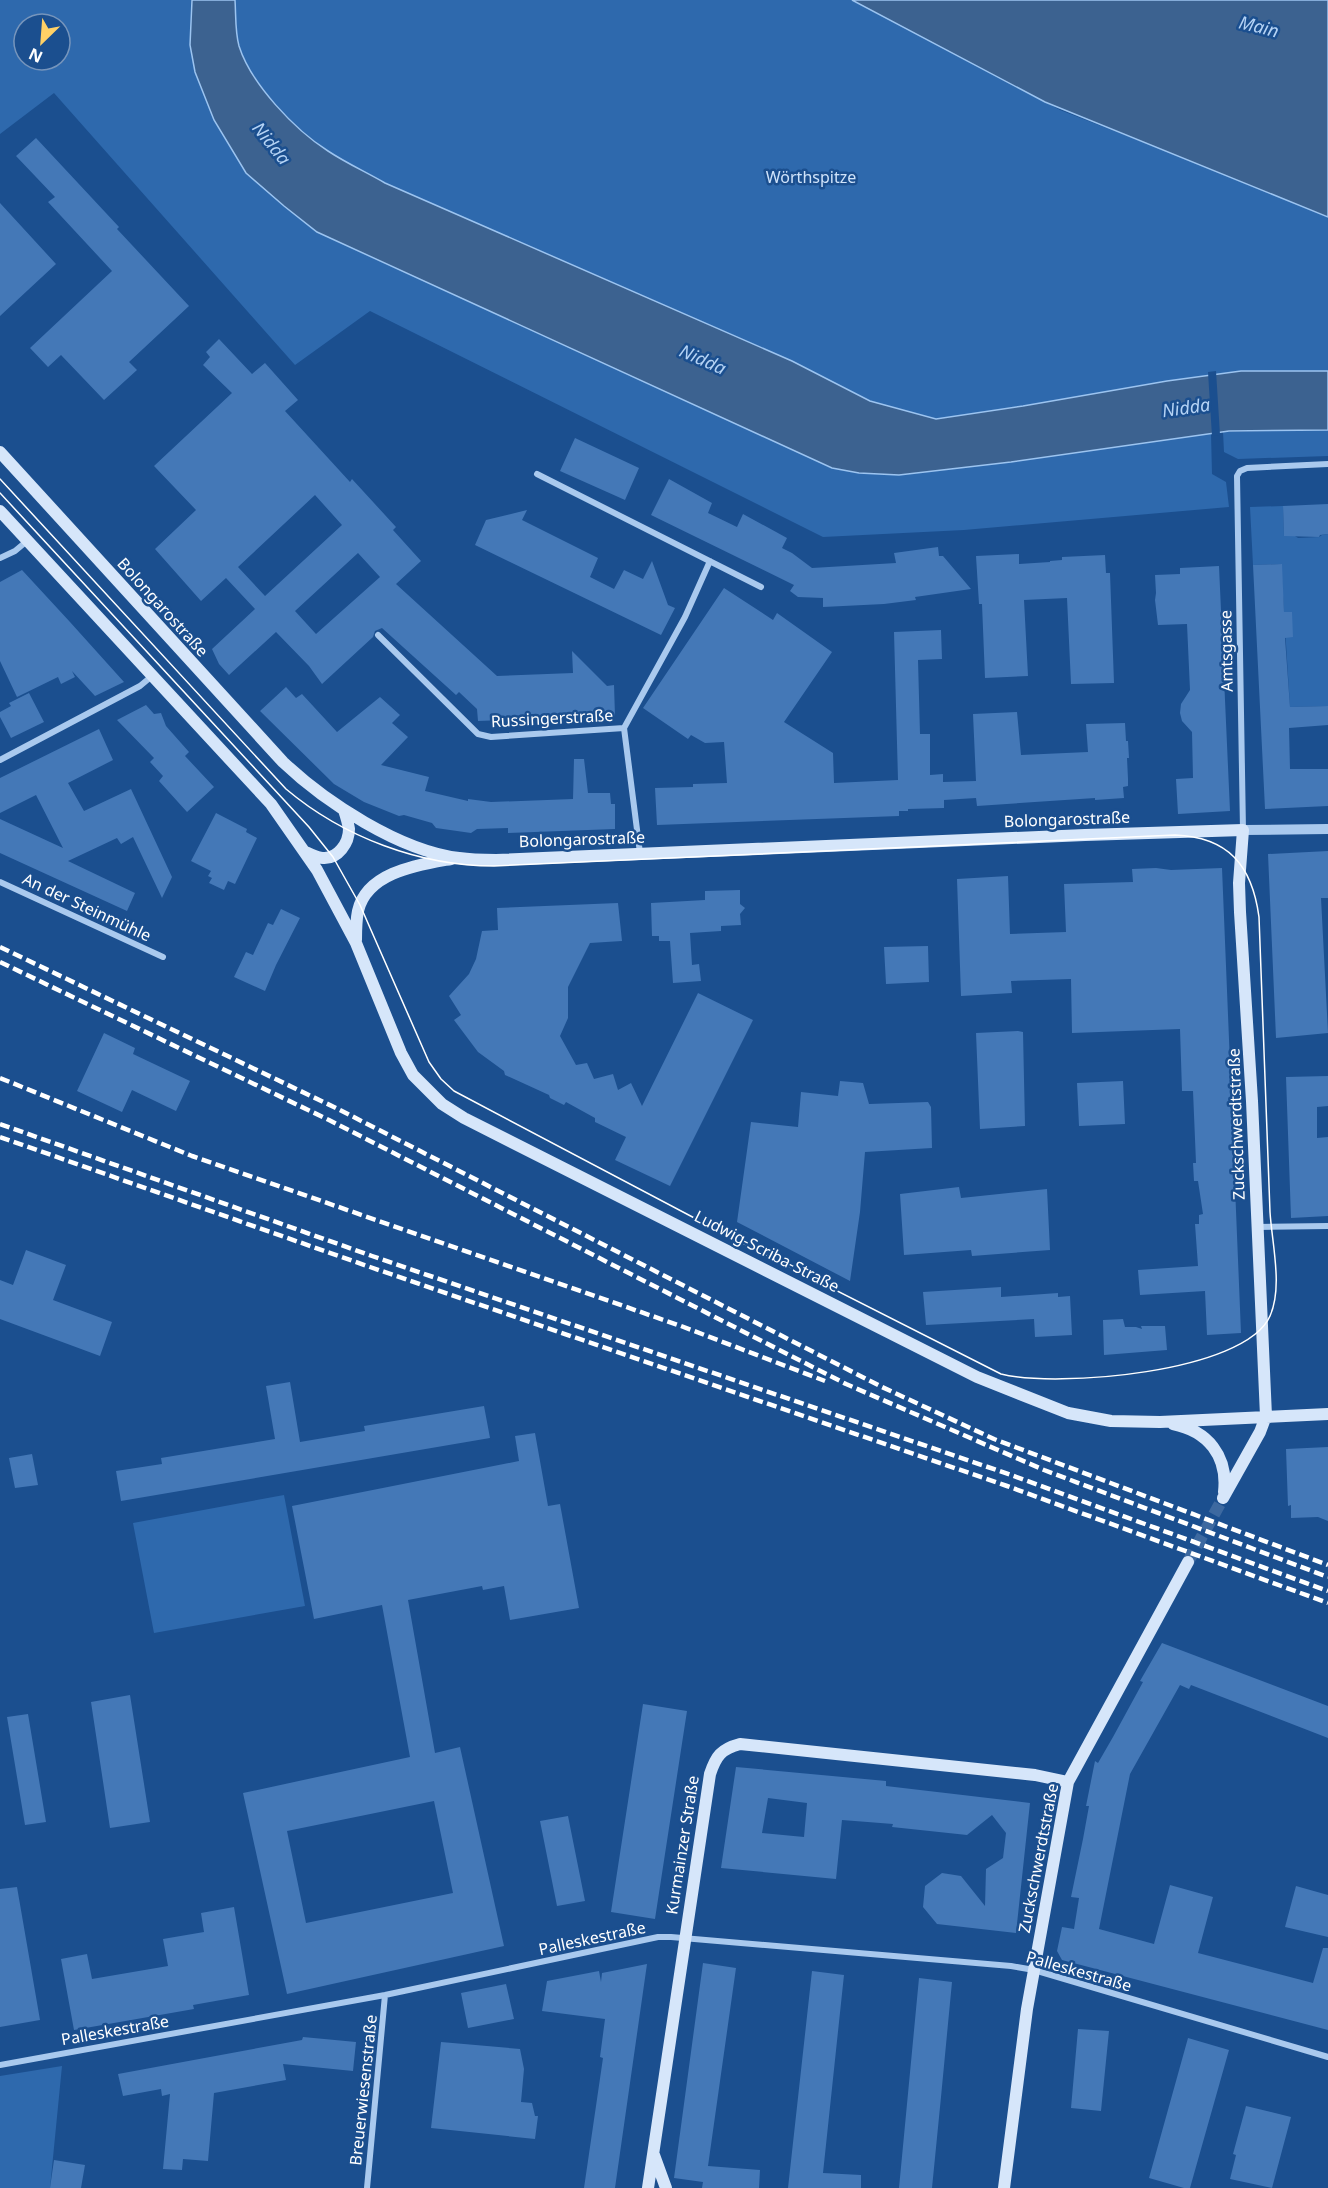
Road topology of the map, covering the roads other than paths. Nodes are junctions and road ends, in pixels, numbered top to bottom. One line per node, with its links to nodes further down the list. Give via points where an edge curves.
1 (0, 453): 13 (main road, Bolongarostraße, via 283,762)
2 (1328, 464): 15 (street, Amtsgasse, via 1247,468 1240,471 1236,482)
3 (537, 474): 7 (street)
4 (0, 511): 5 (main road)
5 (27, 541): 6 (street); 10 (main road)
6 (0, 558)
7 (710, 561): 8 (street); 11 (street, Russingerstraße, via 685,617)
8 (761, 587)
9 (378, 635): 11 (street, Russingerstraße, via 478,734 491,737)
10 (153, 676): 12 (street); 16 (main road, via 271,804)
11 (624, 728): 17 (street, Russingerstraße)
12 (0, 760)
13 (344, 810): 16 (main road, via 349,830 339,853 322,859); 18 (main road, Bolongarostraße, via 405,842)
14 (1328, 829): 15 (street, Bolongarostraße)
15 (1243, 830): 17 (main road, Bolongarostraße); 23 (main road, Zuckschwerdtstraße, via 1239,884)
16 (305, 852): 20 (main road)
17 (640, 854): 18 (main road, Bolongarostraße)
18 (458, 858): 20 (main road, via 404,870 376,883 360,905)
19 (0, 882): 21 (street, An der Steinmühle)
20 (356, 943): 26 (main road, Ludwig-Scriba-Straße, via 413,1075 442,1104 465,1118 997,1387 1088,1418)
21 (163, 957)
22 (1328, 1226): 23 (street)
23 (1257, 1227): 25 (main road, Zuckschwerdtstraße)
24 (1328, 1413): 25 (main road, Ludwig-Scriba-Straße)
25 (1266, 1416): 26 (main road, Ludwig-Scriba-Straße); 26 (main road, via 1223,1498 1226,1480 1216,1449 1188,1428)
26 (1160, 1422)
27 (1188, 1562): 28 (main road, Zuckschwerdtstraße)
28 (1068, 1782): 29 (main road, Kurmainzer Straße, via 1035,1775 764,1746 727,1747 719,1752 710,1774); 30 (main road, Zuckschwerdtstraße)
29 (684, 1939): 30 (street, Palleskestraße); 31 (street, Palleskestraße, via 658,1937); 34 (main road, Kurmainzer Straße)
30 (1034, 1970): 32 (street, Palleskestraße); 38 (main road, Zuckschwerdtstraße)
31 (385, 1995): 33 (street, Palleskestraße); 35 (street, Breuerwiesenstraße)
32 (1328, 2057)
33 (0, 2065)
34 (654, 2154): 36 (main road, Kurmainzer Straße); 37 (main road)
35 (367, 2188)
36 (648, 2188)
37 (666, 2188)
38 (1004, 2188)

